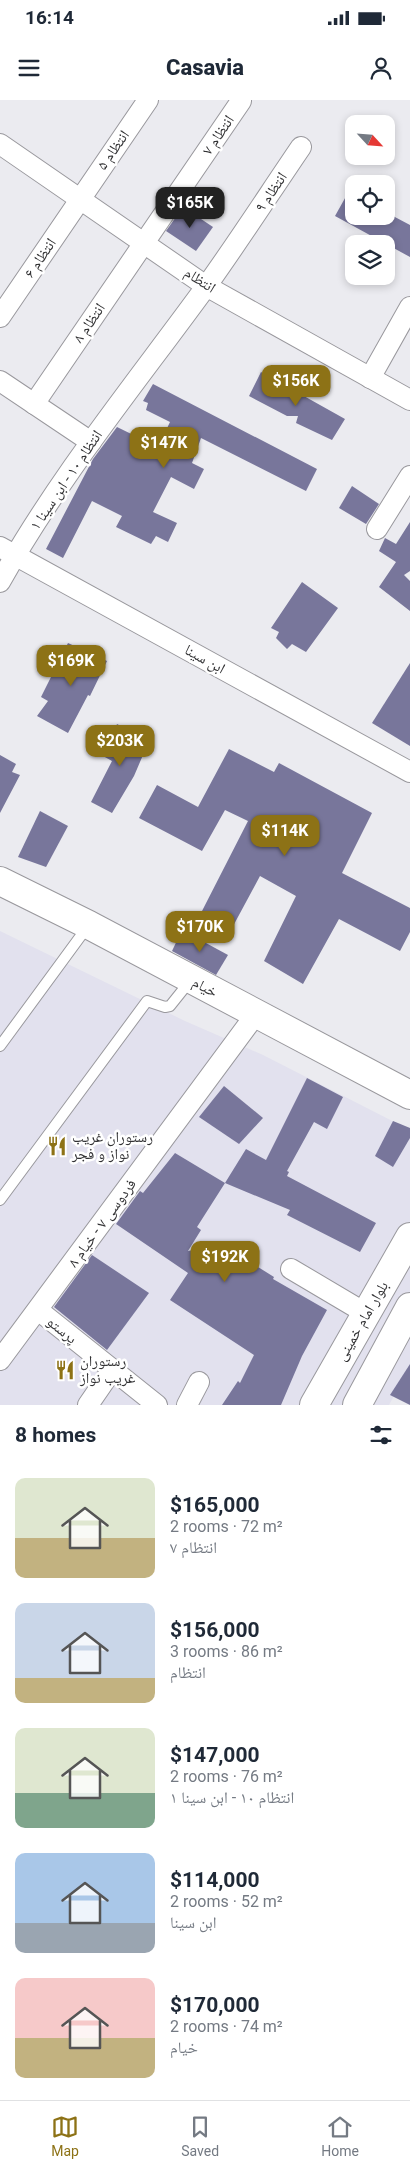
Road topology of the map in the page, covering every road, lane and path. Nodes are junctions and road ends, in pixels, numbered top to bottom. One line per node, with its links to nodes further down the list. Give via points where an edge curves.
1 (148, 100): 5 (street, انتظام ۵)
2 (241, 101): 6 (street, انتظام ۷)
3 (0, 144): 5 (street, انتظام)
4 (301, 147): 7 (street, انتظام ۹)
5 (79, 199): 6 (street, انتظام); 9 (street, انتظام ۶)
6 (144, 243): 7 (street, انتظام); 13 (street, انتظام ۸)
7 (206, 286): 10 (street, انتظام); 14 (street, انتظام ۱۰ - ابن سینا ۱)
8 (410, 307): 10 (street)
9 (0, 317)
10 (370, 378): 12 (street, انتظام)
11 (0, 380): 13 (street)
12 (410, 400)
13 (34, 404): 14 (street)
14 (91, 442): 17 (street, انتظام ۱۰ - ابن سینا ۱)
15 (410, 476): 16 (street)
16 (377, 530)
17 (8, 551): 18 (street, انتظام ۱۰ - ابن سینا ۱); 19 (street, ابن سینا)
18 (0, 582)
19 (410, 772)
20 (0, 881): 21 (street, خیام)
21 (89, 925): 22 (street, خیام); 24 (lane)
22 (192, 979): 23 (street, خیام); 26 (lane, via 170,1006 147,1001)
23 (256, 1014): 25 (street, خیام); 30 (street, فردوسی ۷ - خیام ۸)
24 (0, 1046)
25 (410, 1095)
26 (0, 1200)
27 (410, 1238): 31 (street, بلوار امام خمینی)
28 (291, 1269): 31 (street)
29 (410, 1307): 39 (street)
30 (38, 1310): 32 (street, فردوسی ۷ - خیام ۸); 33 (street, پرستو)
31 (366, 1314): 38 (street, بلوار امام خمینی)
32 (0, 1360)
33 (112, 1370): 35 (street); 36 (street, پرستو)
34 (199, 1382): 37 (street)
35 (88, 1405)
36 (157, 1405)
37 (187, 1405)
38 (314, 1405)
39 (358, 1405)

